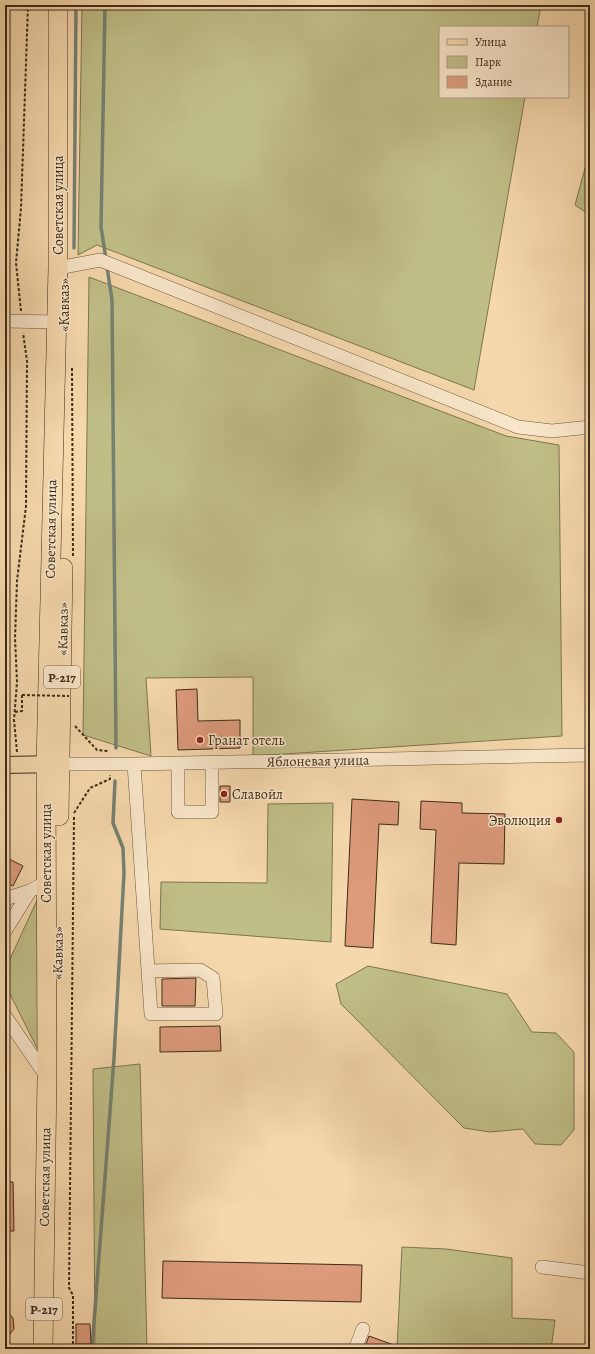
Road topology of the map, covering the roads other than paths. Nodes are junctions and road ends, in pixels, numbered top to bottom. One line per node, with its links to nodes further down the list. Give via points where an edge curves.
1 (58, 5): 3 (highway, Советская улица / Р-217)
2 (63, 5): 3 (highway, «Кавказ» / Р-217)
3 (61, 267): 5 (highway, Советская улица / Р-217); 6 (street, via 100,260 518,427 552,431); 10 (highway, «Кавказ» / Р-217, via 63,606)
4 (5, 320): 5 (street)
5 (56, 322): 10 (highway, Советская улица / Р-217)
6 (590, 427)
7 (590, 755): 9 (street, Яблоневая улица)
8 (178, 763): 9 (street, Яблоневая улица); 9 (street, via 178,812 212,812); 11 (street, Яблоневая улица)
9 (212, 763)
10 (53, 764): 11 (street, Яблоневая улица); 12 (main road); 13 (highway, Советская улица / Р-217); 25 (highway, «Кавказ» / Р-217)
11 (134, 764): 16 (street)
12 (12, 765)
13 (38, 887): 14 (street); 15 (street); 18 (highway, Советская улица / Р-217)
14 (5, 899)
15 (5, 931)
16 (148, 971): 16 (street, via 151,1014 216,1014 214,978 200,970)
17 (5, 1016): 18 (street)
18 (47, 1076): 21 (highway, Советская улица / Р-217)
19 (542, 1268): 20 (street)
20 (590, 1273)
21 (43, 1324): 23 (street, via 34,1338); 24 (highway, Р-217)
22 (363, 1329): 26 (street)
23 (34, 1349)
24 (43, 1349)
25 (55, 1349)
26 (355, 1349)

